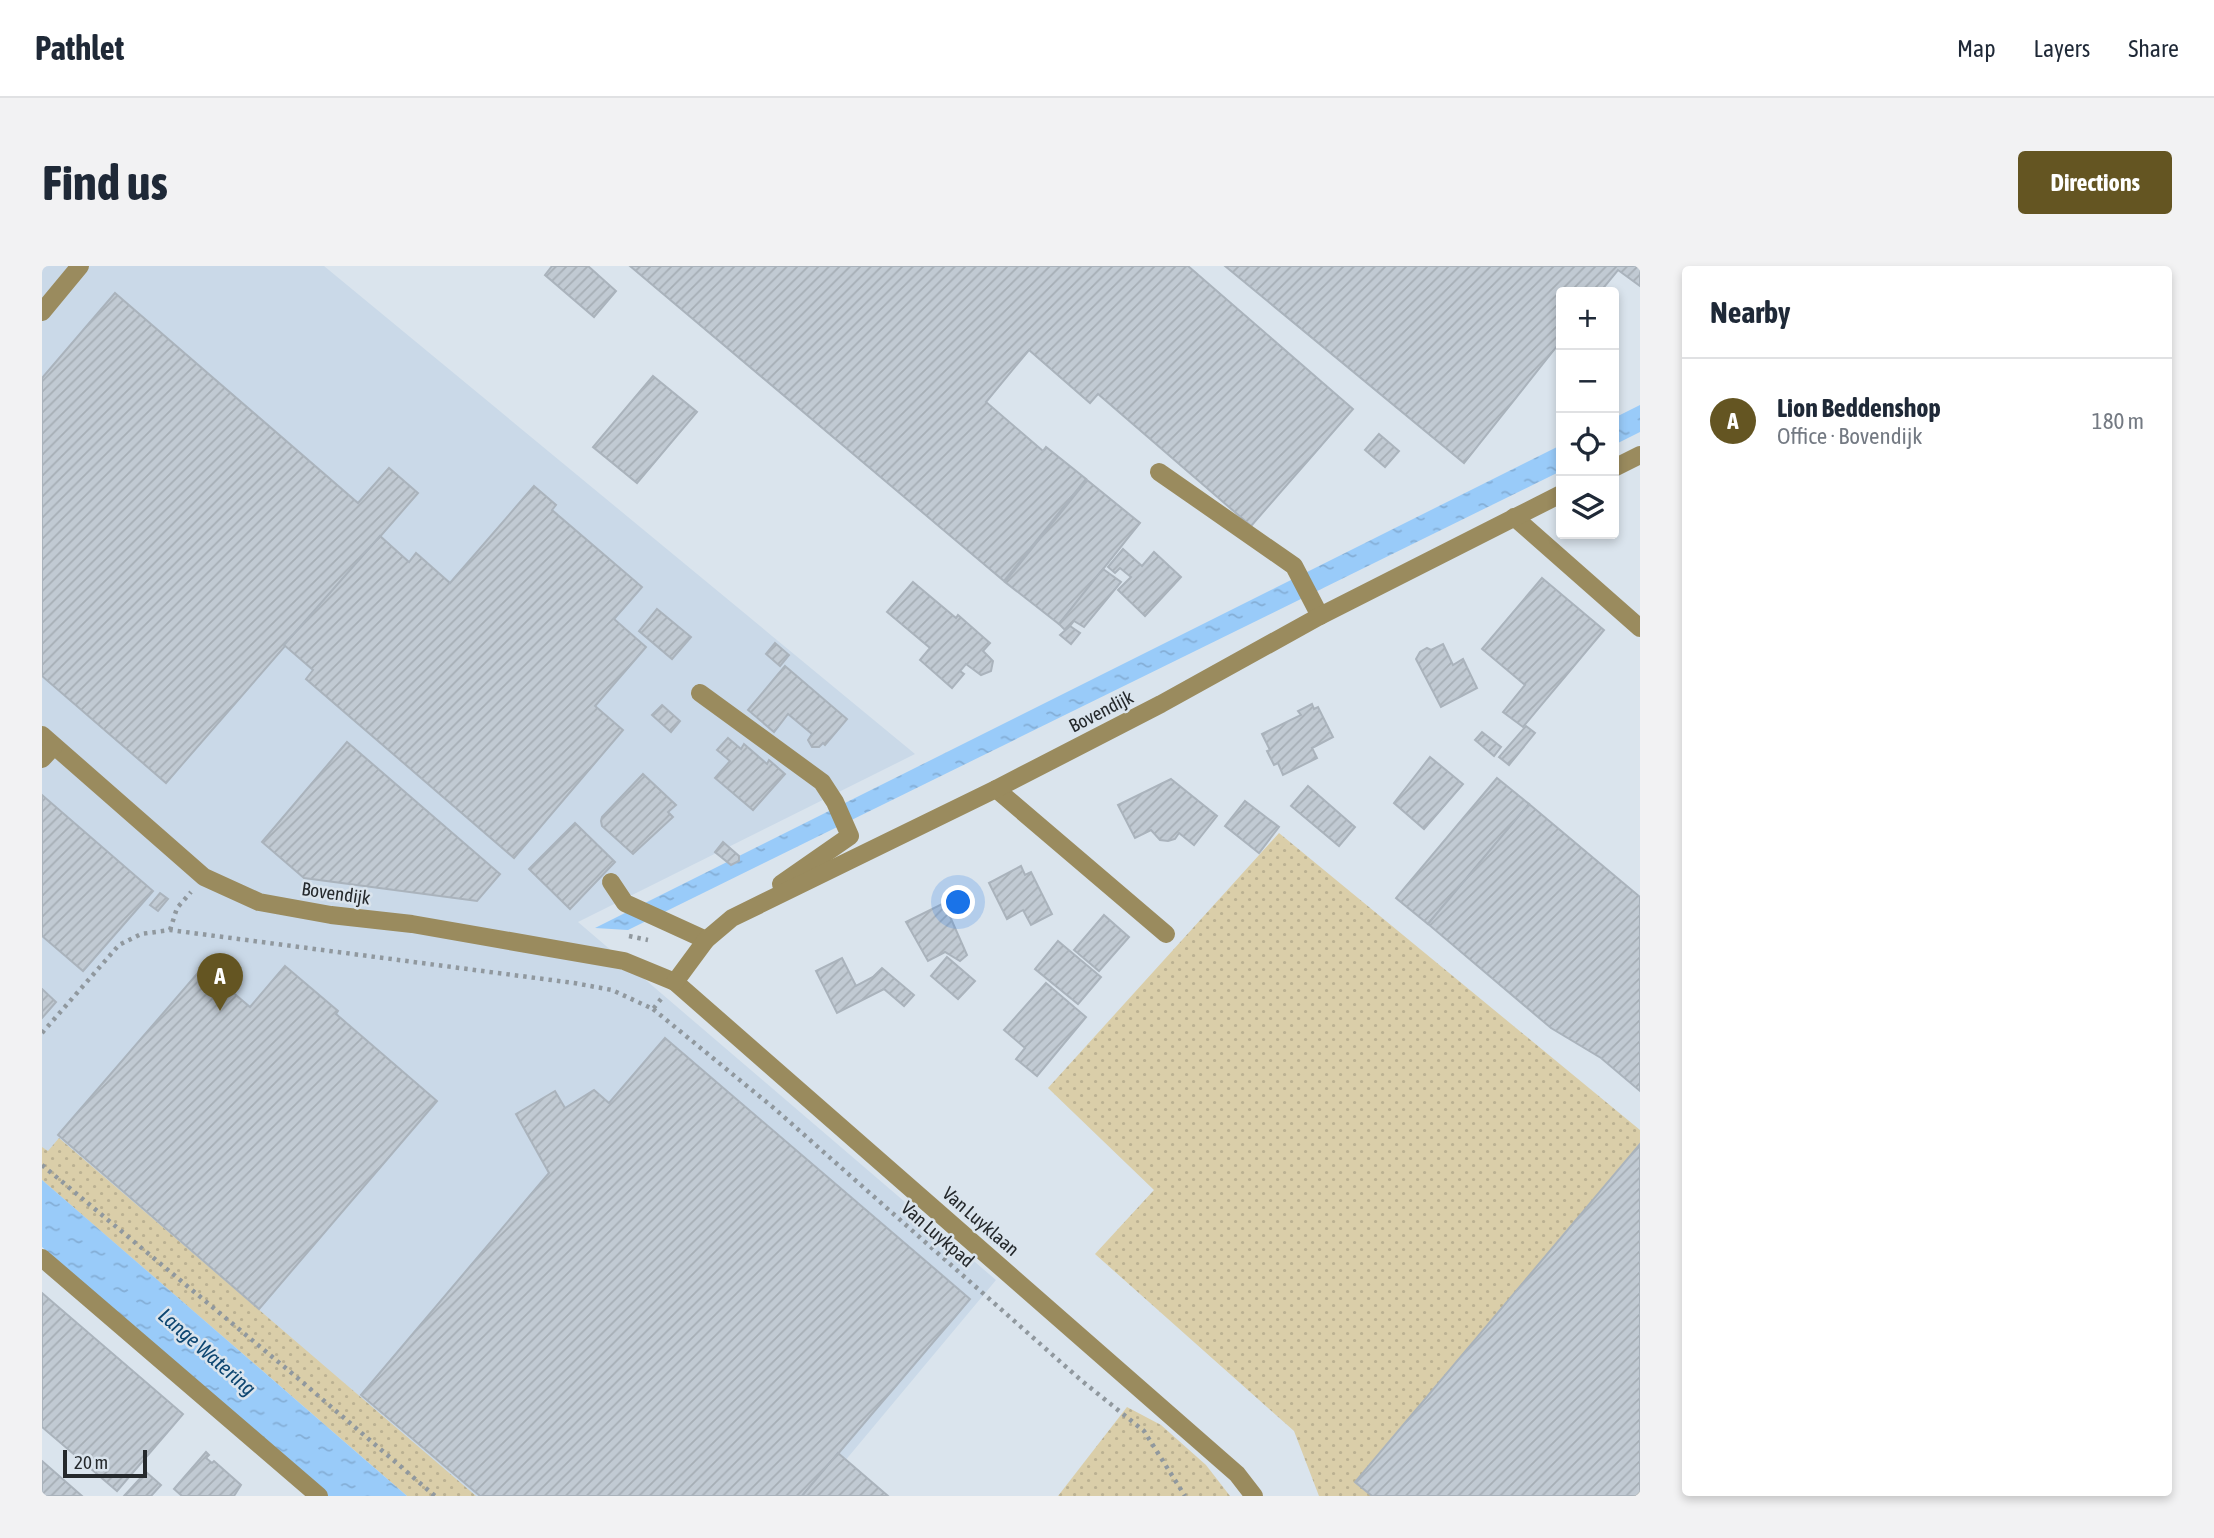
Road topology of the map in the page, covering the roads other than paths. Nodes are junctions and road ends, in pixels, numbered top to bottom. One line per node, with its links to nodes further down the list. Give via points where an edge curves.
1 (80, 266): 2 (street)
2 (42, 312)
3 (1640, 455): 4 (street)
4 (1619, 466)
5 (1159, 472): 8 (street, via 1294,566)
6 (1556, 496): 7 (street, Bovendijk)
7 (1514, 517): 8 (street, Bovendijk); 9 (street)
8 (1317, 610): 12 (street, Bovendijk, via 1172,697)
9 (1640, 628)
10 (701, 693): 14 (street, via 822,782 850,836)
11 (46, 747): 17 (street, Bovendijk, via 204,877 259,902 624,961)
12 (996, 789): 14 (street, Bovendijk); 15 (street)
13 (611, 882): 16 (street, via 625,903)
14 (732, 918): 16 (street, Bovendijk)
15 (1166, 934)
16 (706, 940): 17 (street, Bovendijk)
17 (675, 982): 20 (street, Van Luyklaan, via 1237,1474)
18 (42, 1258): 19 (street)
19 (319, 1496)
20 (1255, 1496)

